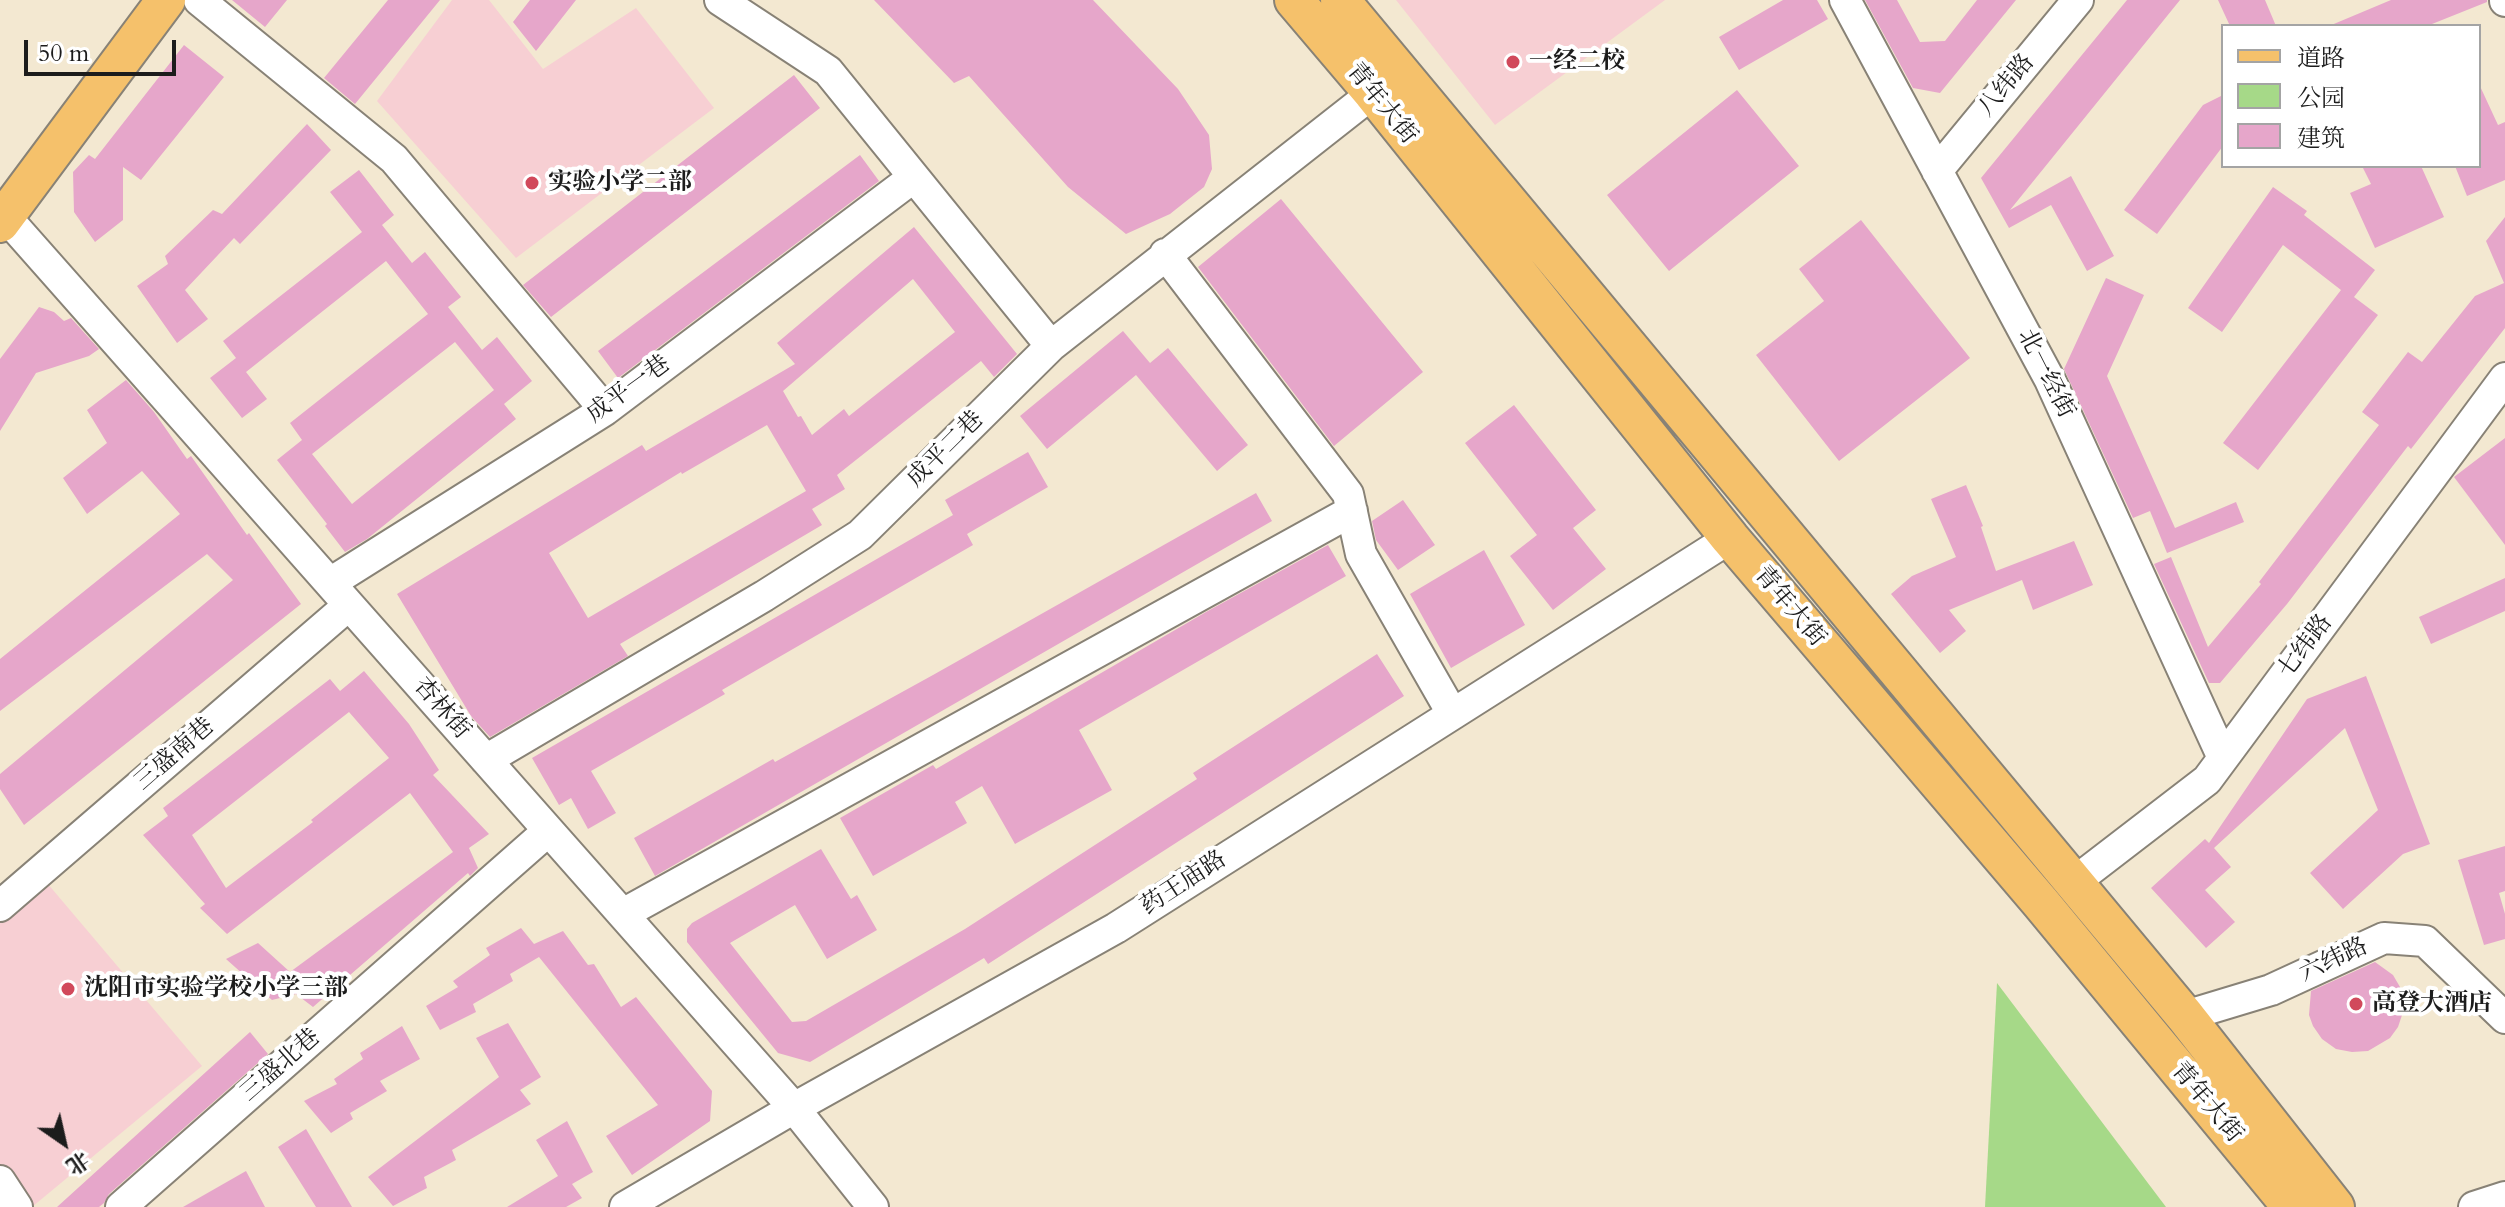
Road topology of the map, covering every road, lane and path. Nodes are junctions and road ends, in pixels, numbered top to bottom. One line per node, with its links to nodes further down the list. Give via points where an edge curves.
1 (166, 0): 9 (main road)
2 (199, 0): 17 (street, via 394,159)
3 (720, 0): 12 (street, via 828,71)
4 (1294, 0): 8 (main road, 青年大街)
5 (1340, 0): 25 (main road, 青年大街)
6 (1845, 0): 10 (street, 北一经街)
7 (2078, 0): 10 (street, 八纬路)
8 (1373, 93): 14 (street, 成平二巷); 19 (main road, 青年大街)
9 (64, 135): 11 (main road); 13 (main road)
10 (1937, 171): 22 (street, 北一经街, via 2050,380)
11 (0, 177)
12 (914, 177): 15 (street); 17 (street, 成平一巷)
13 (2, 219): 20 (street, 杏林街)
14 (1165, 254): 15 (street, 成平二巷); 18 (street, via 1348,494)
15 (1051, 346): 23 (street, 成平二巷, via 860,535)
16 (2505, 378): 22 (street, 七纬路)
17 (605, 410): 20 (street, 成平一巷)
18 (1352, 511): 21 (street, via 1361,554); 27 (street)
19 (1730, 538): 21 (street, 药王庙路); 37 (main road, 青年大街)
20 (340, 594): 23 (street, 杏林街); 26 (street, 三盛南巷)
21 (1452, 713): 30 (street, 药王庙路, via 1116,928)
22 (2223, 758): 25 (street, 七纬路, via 2207,780)
23 (486, 760): 24 (street, 杏林街)
24 (548, 831): 27 (street, 杏林街); 34 (street, 三盛北巷)
25 (2073, 883): 28 (main road, 青年大街)
26 (0, 906)
27 (623, 914): 30 (street, 杏林街)
28 (2185, 1016): 29 (street, 六纬路, via 2271,990 2384,938 2425,941); 38 (main road, 青年大街)
29 (2505, 1018)
30 (794, 1108): 35 (street, 药王庙路); 36 (street, 杏林街)
31 (0, 1181): 33 (street)
32 (2505, 1197): 39 (street)
33 (17, 1207)
34 (121, 1207)
35 (625, 1207)
36 (873, 1207)
37 (2292, 1207)
38 (2335, 1207)
39 (2474, 1207)

